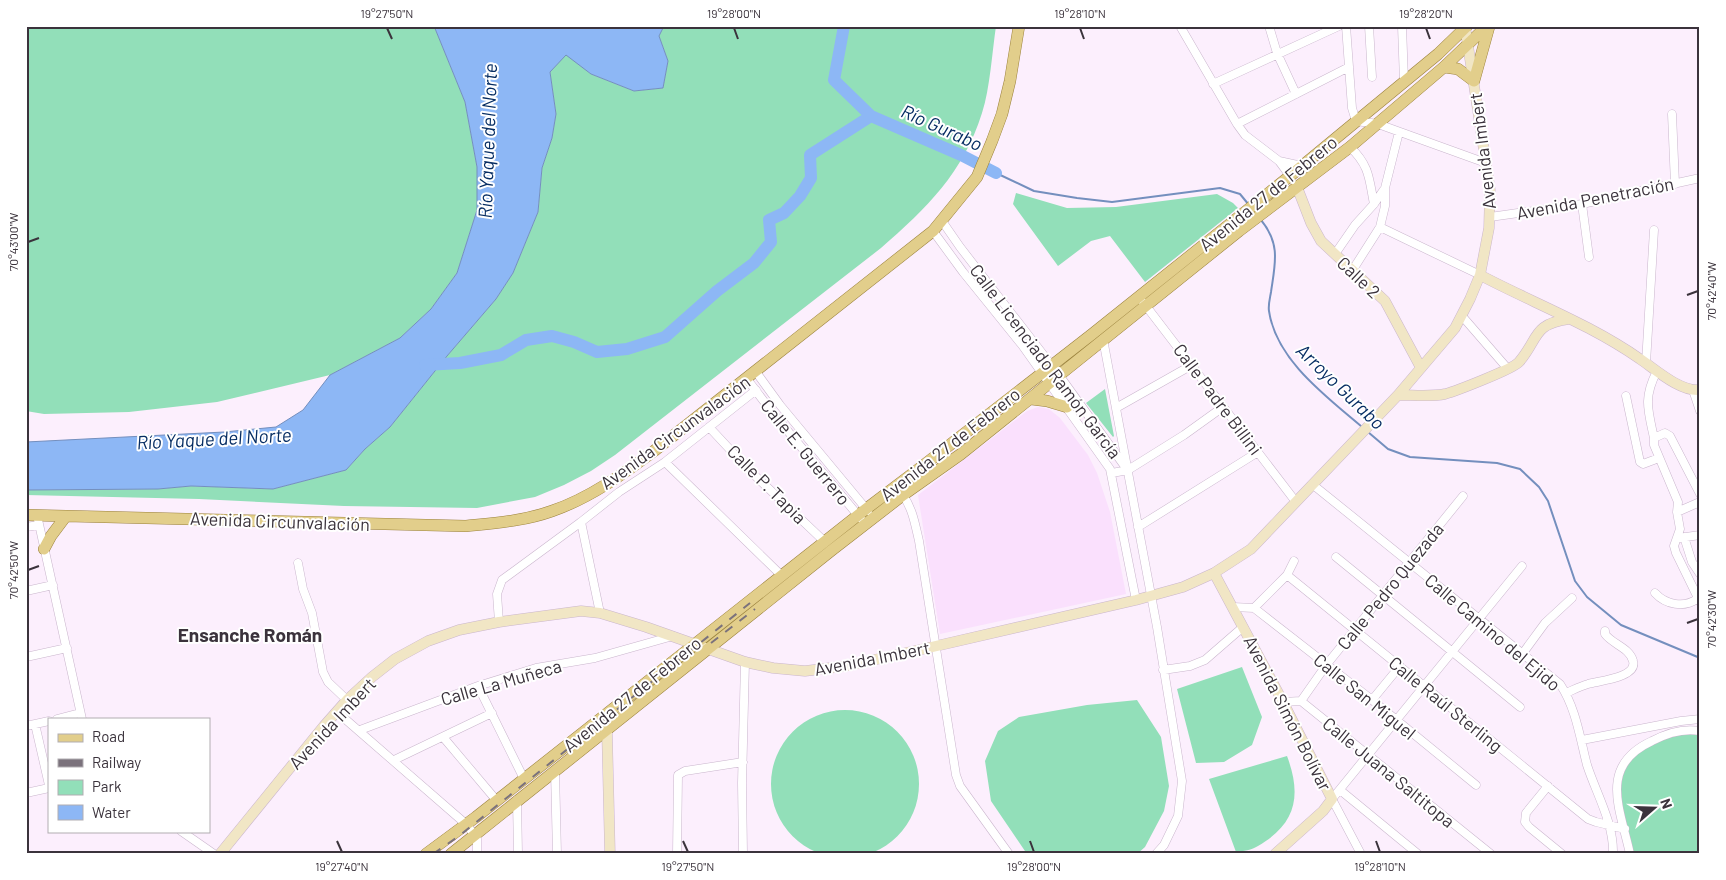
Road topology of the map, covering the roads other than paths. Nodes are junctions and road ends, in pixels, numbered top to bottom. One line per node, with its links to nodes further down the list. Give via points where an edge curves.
1 (1019, 26): 36 (main road, Avenida Circunvalación, via 1010,81 992,141 977,177)
2 (1180, 26): 17 (street)
3 (1269, 26): 11 (street)
4 (1339, 26): 11 (street)
5 (1346, 26): 12 (street)
6 (1369, 26): 14 (street)
7 (1402, 26): 15 (street)
8 (1488, 26): 10 (main road, Avenida 27 de Febrero); 16 (main road)
9 (1466, 27): 10 (main road, Avenida Imbert); 15 (main road, Avenida 27 de Febrero)
10 (1468, 45): 13 (main road, Avenida 27 de Febrero); 16 (main road, Avenida Imbert)
11 (1277, 53): 17 (street); 18 (street)
12 (1349, 67): 18 (street); 20 (street)
13 (1444, 67): 16 (main road, via 1458,69); 22 (main road, Avenida 27 de Febrero)
14 (1372, 77)
15 (1404, 81): 20 (main road, Avenida 27 de Febrero)
16 (1474, 81): 26 (main road, Avenida Imbert)
17 (1213, 84): 21 (street)
18 (1296, 94): 21 (street)
19 (1672, 114): 30 (street)
20 (1356, 121): 22 (street); 27 (main road, Avenida 27 de Febrero)
21 (1237, 124): 25 (street, via 1245,135)
22 (1378, 124): 23 (street); 24 (main road, Avenida 27 de Febrero)
23 (1399, 132): 26 (street); 32 (street)
24 (1350, 147): 31 (main road, Avenida 27 de Febrero); 33 (street, via 1366,165)
25 (1279, 161): 27 (street); 28 (street)
26 (1486, 163): 35 (main road, Avenida Imbert)
27 (1302, 166): 28 (main road, Avenida 27 de Febrero)
28 (1290, 176): 44 (main road, Avenida 27 de Febrero, via 1232,221)
29 (1700, 178): 30 (street, Avenida Penetración)
30 (1675, 184): 34 (street, Avenida Penetración)
31 (1298, 187): 40 (main road, Calle 2, via 1321,241); 44 (main road, Avenida 27 de Febrero)
32 (1384, 188): 33 (street); 37 (street, via 1385,206)
33 (1374, 204): 40 (street)
34 (1582, 204): 35 (street, Avenida Penetración); 41 (street)
35 (1490, 217): 43 (main road, Avenida Imbert)
36 (942, 221): 39 (main road, Avenida Circunvalación); 49 (street, Calle Licenciado Ramón García)
37 (1380, 227): 42 (street); 43 (street)
38 (1654, 230): 48 (street)
39 (933, 231): 54 (street, Calle Licenciado Ramón García); 55 (main road, Avenida Circunvalación)
40 (1335, 254): 42 (main road, Calle 2)
41 (1589, 256)
42 (1352, 271): 51 (main road, Calle 2, via 1385,301)
43 (1480, 274): 45 (main road, Avenida Imbert); 46 (main road)
44 (1143, 301): 47 (main road, Avenida 27 de Febrero); 49 (main road, Avenida 27 de Febrero); 50 (street, Calle Padre Billini)
45 (1462, 316): 51 (main road, Avenida Imbert); 52 (street)
46 (1568, 319): 48 (main road, via 1621,346); 52 (main road, via 1556,320 1539,330 1519,362)
47 (1103, 339): 56 (main road, Avenida 27 de Febrero); 65 (street)
48 (1646, 363): 53 (main road)
49 (1052, 365): 54 (main road, Avenida 27 de Febrero); 56 (street, Calle Licenciado Ramón García)
50 (1192, 365): 64 (street, Calle Padre Billini); 65 (street)
51 (1421, 368): 60 (main road, Avenida Imbert)
52 (1508, 369): 60 (main road, via 1444,394)
53 (1657, 371): 59 (main road, via 1669,380); 68 (street, via 1647,396)
54 (1042, 373): 57 (street, Calle Licenciado Ramón García); 80 (main road, Avenida 27 de Febrero)
55 (751, 375): 58 (street, Calle E. Guerrero); 80 (street, Calle E. Guerrero, via 780,405); 82 (main road, Avenida Circunvalación, via 618,478 577,501 529,518 456,526)
56 (1059, 375): 57 (main road, Avenida 27 de Febrero); 72 (street, Calle Licenciado Ramón García)
57 (1050, 383): 62 (main road, Avenida 27 de Febrero); 63 (street, Calle Licenciado Ramón García)
58 (756, 390): 67 (street); 80 (street, Calle E. Guerrero)
59 (1697, 390): 66 (street)
60 (1398, 395): 74 (main road, Avenida Imbert)
61 (1626, 396): 70 (street, via 1640,462 1643,464)
62 (1031, 399): 63 (main road); 76 (main road, Avenida 27 de Febrero)
63 (1067, 407): 73 (street, Calle Licenciado Ramón García)
64 (1223, 407): 69 (street, Calle Padre Billini); 72 (street)
65 (1116, 408): 72 (street)
66 (1700, 411)
67 (710, 427): 71 (street); 90 (street, Calle P. Tapia)
68 (1654, 438): 70 (street); 75 (street, via 1665,433 1670,436)
69 (1258, 452): 78 (street, Calle Padre Billini); 87 (street)
70 (1659, 458): 81 (street, via 1678,502)
71 (664, 462): 85 (street, via 618,492); 99 (street)
72 (1128, 470): 73 (street); 87 (street, Calle Licenciado Ramón García)
73 (1112, 473): 108 (street, Calle Licenciado Ramón García)
74 (1312, 484): 78 (main road, Avenida Imbert); 95 (street, Calle Camino del Ejido)
75 (1700, 494)
76 (903, 495): 84 (main road, Avenida 27 de Febrero); 119 (street, via 914,514)
77 (1463, 496): 95 (street, Calle Pedro Quezada)
78 (1296, 502): 97 (main road, Avenida Imbert, via 1251,548)
79 (1700, 502): 81 (street)
80 (862, 512): 84 (street, Calle E. Guerrero); 90 (main road, Avenida 27 de Febrero)
81 (1678, 512): 89 (street)
82 (66, 516): 83 (main road, Avenida Circunvalación); 91 (main road)
83 (34, 518): 86 (street); 91 (street)
84 (871, 521): 121 (main road, Avenida 27 de Febrero)
85 (581, 522): 111 (street); 113 (street, via 502,580 497,594)
86 (26, 527)
87 (1138, 527): 105 (street, Calle Licenciado Ramón García)
88 (1700, 535): 89 (street)
89 (1680, 538): 98 (street); 104 (street, via 1674,546 1676,554)
90 (825, 542): 99 (main road, Avenida 27 de Febrero)
91 (44, 549): 101 (street)
92 (1336, 557): 106 (street)
93 (1294, 561): 100 (street)
94 (298, 563): 132 (street, via 323,672 328,682)
95 (1409, 563): 106 (street, Calle Pedro Quezada); 112 (street, Calle Camino del Ejido)
96 (1522, 566): 112 (street)
97 (1214, 573): 105 (main road, Avenida Imbert, via 1183,587); 109 (main road, Avenida Simón Bolívar)
98 (1700, 574)
99 (781, 575): 118 (main road, Avenida 27 de Febrero)
100 (1287, 575): 110 (street); 115 (street, Calle Raúl Sterling)
101 (53, 585): 102 (street); 120 (street)
102 (26, 591)
103 (1655, 593): 104 (street, via 1678,605 1686,605)
104 (1698, 595)
105 (1150, 596): 108 (main road, Avenida Imbert); 128 (street, Calle Licenciado Ramón García)
106 (1383, 596): 115 (street, Calle Pedro Quezada); 122 (street)
107 (1572, 598): 123 (street, via 1545,623)
108 (1136, 600): 119 (main road, Avenida Imbert)
109 (1234, 607): 110 (street); 114 (main road, Avenida Simón Bolívar)
110 (1254, 608): 126 (street, Calle San Miguel)
111 (600, 613): 113 (main road, Avenida Imbert, via 566,612); 117 (main road, Avenida Imbert)
112 (1479, 619): 122 (street); 123 (street, Calle Camino del Ejido)
113 (499, 622): 132 (main road, Avenida Imbert, via 459,630 428,641 395,659)
114 (1243, 627): 128 (street, via 1205,660); 135 (main road, Avenida Simón Bolívar)
115 (1355, 630): 126 (street, Calle Pedro Quezada); 127 (street, Calle Raúl Sterling)
116 (1605, 630): 131 (street, via 1607,637 1625,649 1632,659 1631,668 1618,678 1586,684)
117 (674, 636): 118 (main road, Avenida Imbert); 129 (street, Calle La Muñeca, via 595,658 536,668)
118 (695, 644): 121 (main road, Avenida Imbert); 144 (main road, Avenida 27 de Febrero)
119 (936, 646): 125 (main road, Avenida Imbert, via 846,666 805,671); 181 (street, via 956,775 960,786)
120 (67, 648): 124 (street); 139 (street)
121 (709, 650): 125 (main road, Avenida Imbert); 148 (main road, Avenida 27 de Febrero)
122 (1452, 652): 130 (street); 136 (street)
123 (1523, 653): 131 (street, Calle Camino del Ejido, via 1560,684)
124 (26, 657)
125 (746, 662): 154 (street)
126 (1327, 664): 133 (street, Calle San Miguel); 134 (street, Calle Pedro Quezada)
127 (1400, 666): 130 (street, Calle Raúl Sterling); 133 (street)
128 (1163, 670): 182 (street, Calle Licenciado Ramón García, via 1182,781 1178,816)
129 (478, 686): 138 (street); 147 (street, Calle La Muñeca)
130 (1425, 686): 142 (street); 160 (street, Calle Raúl Sterling)
131 (1566, 693): 151 (street, Calle Camino del Ejido)
132 (347, 700): 137 (main road, Avenida Imbert)
133 (1372, 700): 142 (street, Calle San Miguel)
134 (1301, 701): 135 (street); 152 (street, Calle Juana Saltitopa)
135 (1283, 702): 163 (main road, Avenida Simón Bolívar)
136 (1520, 707)
137 (337, 712): 147 (street); 172 (main road, Avenida Imbert)
138 (492, 714): 150 (street); 156 (street)
139 (81, 716): 140 (street)
140 (65, 718)
141 (1700, 719): 151 (street)
142 (1397, 720): 152 (street); 158 (street, Calle San Miguel)
143 (48, 721): 145 (street)
144 (599, 721): 148 (main road); 156 (main road, Avenida 27 de Febrero)
145 (35, 724): 146 (street); 157 (street)
146 (26, 726)
147 (360, 730): 153 (street)
148 (606, 731): 155 (main road, Avenida 27 de Febrero); 178 (main road)
149 (1700, 731): 168 (street, via 1660,737 1642,745 1628,757 1617,782)
150 (443, 737): 153 (street); 165 (street)
151 (1582, 740): 167 (street, Calle Camino del Ejido)
152 (1368, 756): 161 (street); 186 (street, Calle Juana Saltitopa)
153 (394, 760): 166 (street)
154 (743, 762): 179 (street, via 685,771 678,775); 180 (street)
155 (556, 771): 164 (main road, Avenida 27 de Febrero); 177 (street)
156 (524, 779): 165 (main road, Avenida 27 de Febrero)
157 (48, 782)
158 (1476, 785)
159 (48, 786): 162 (street)
160 (1548, 786): 167 (street, Calle Raúl Sterling, via 1588,819); 187 (street, via 1526,813 1525,822)
161 (1340, 790): 163 (street); 185 (street)
162 (26, 793)
163 (1332, 799): 183 (main road); 184 (street, Avenida Simón Bolívar)
164 (517, 800): 170 (main road, Avenida 27 de Febrero); 176 (street)
165 (496, 801): 166 (main road, Avenida 27 de Febrero)
166 (467, 825): 170 (street); 173 (main road, Avenida 27 de Febrero)
167 (1608, 826): 168 (street, Calle Raúl Sterling); 188 (street, Calle Camino del Ejido)
168 (1625, 829): 189 (street)
169 (182, 832): 171 (street)
170 (474, 834): 174 (main road, Avenida 27 de Febrero); 175 (street)
171 (214, 854)
172 (220, 854)
173 (426, 854)
174 (451, 854)
175 (477, 854)
176 (518, 854)
177 (557, 854)
178 (610, 854)
179 (676, 854)
180 (743, 854)
181 (1009, 854)
182 (1156, 854)
183 (1275, 854)
184 (1361, 854)
185 (1418, 854)
186 (1491, 854)
187 (1562, 854)
188 (1613, 854)
189 (1630, 854)

